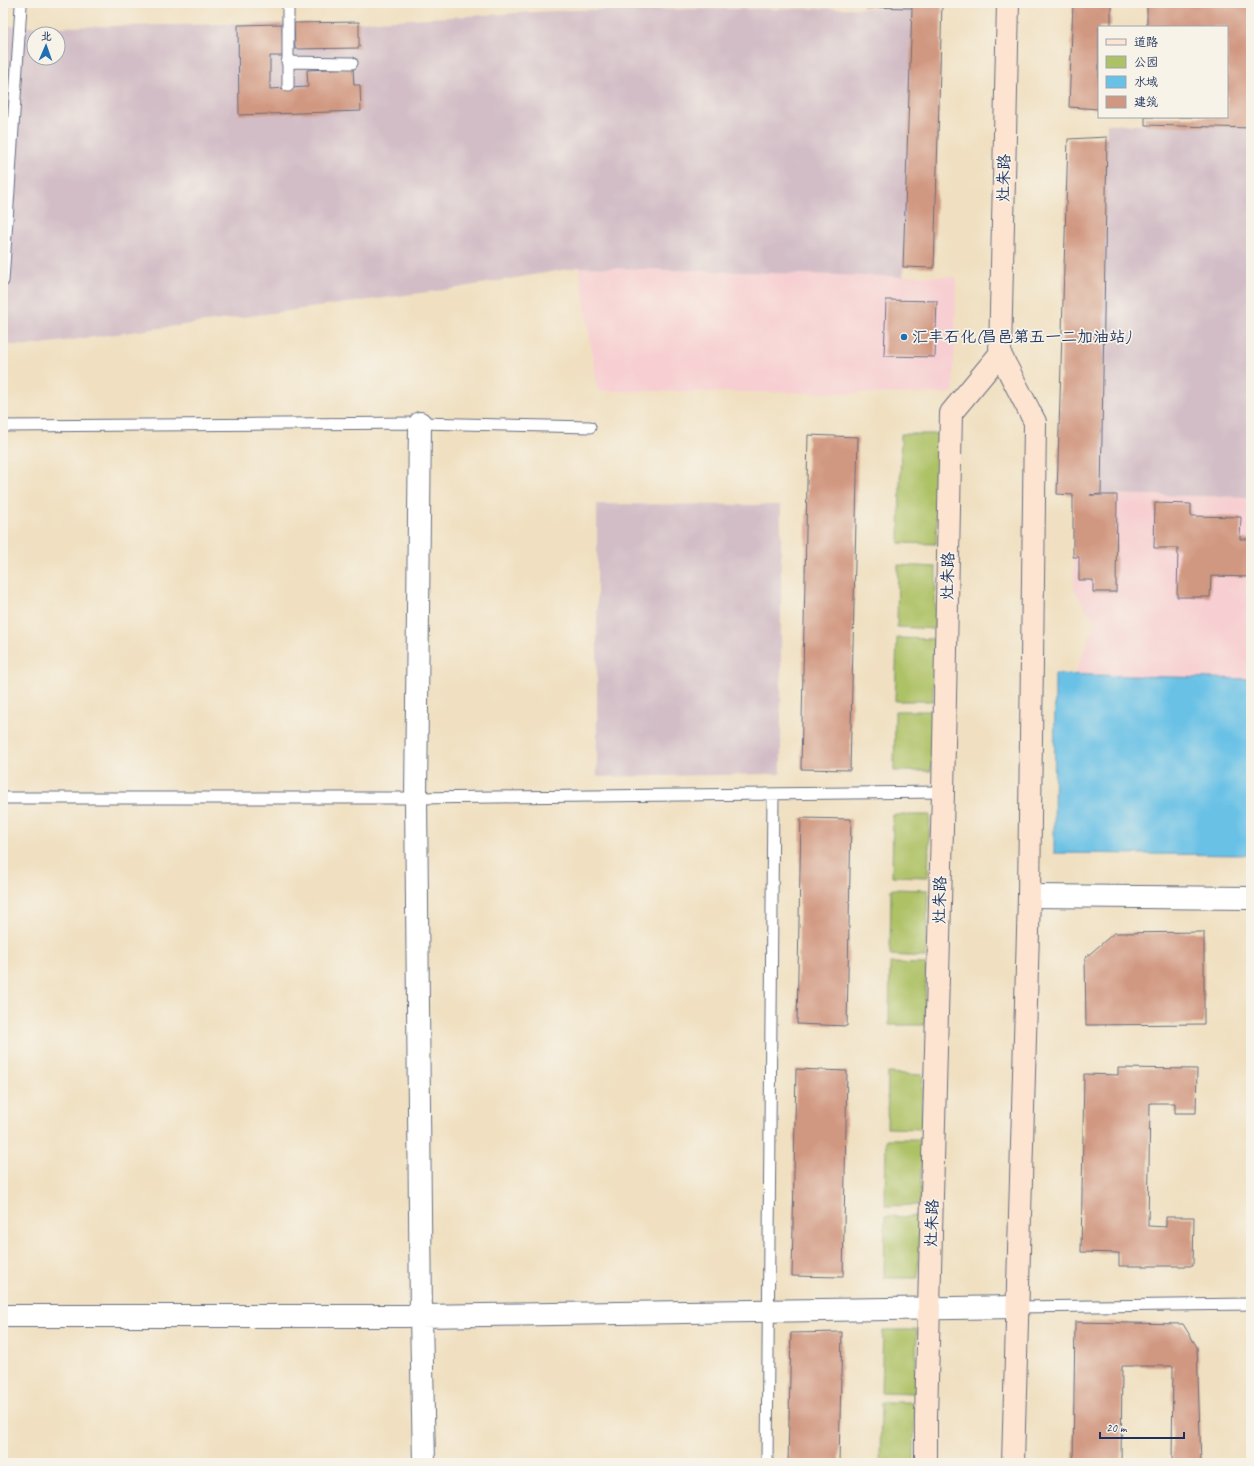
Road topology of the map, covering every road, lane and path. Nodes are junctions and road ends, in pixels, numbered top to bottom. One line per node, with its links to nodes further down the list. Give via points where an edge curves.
1 (97, 3): 4 (path)
2 (288, 3): 5 (lane)
3 (1008, 3): 9 (main road, 灶朱路)
4 (21, 6): 8 (lane)
5 (287, 62): 6 (lane); 7 (lane)
6 (352, 63)
7 (288, 86)
8 (3, 281)
9 (1000, 354): 13 (main road, 灶朱路, via 951,413); 17 (main road, 灶朱路, via 1035,422)
10 (420, 423): 11 (lane); 12 (lane); 16 (street)
11 (3, 426)
12 (590, 427)
13 (943, 792): 14 (lane); 21 (main road, 灶朱路)
14 (773, 794): 16 (lane); 22 (lane)
15 (3, 798): 16 (lane)
16 (416, 798): 24 (street)
17 (1029, 896): 18 (street); 20 (main road, 灶朱路)
18 (1251, 898)
19 (1251, 1304): 20 (lane)
20 (1017, 1307): 21 (street); 28 (main road, 灶朱路)
21 (929, 1308): 22 (street); 27 (main road, 灶朱路)
22 (768, 1311): 24 (street); 26 (lane)
23 (3, 1316): 24 (street)
24 (421, 1316): 25 (street)
25 (424, 1463)
26 (767, 1463)
27 (926, 1463)
28 (1013, 1463)

